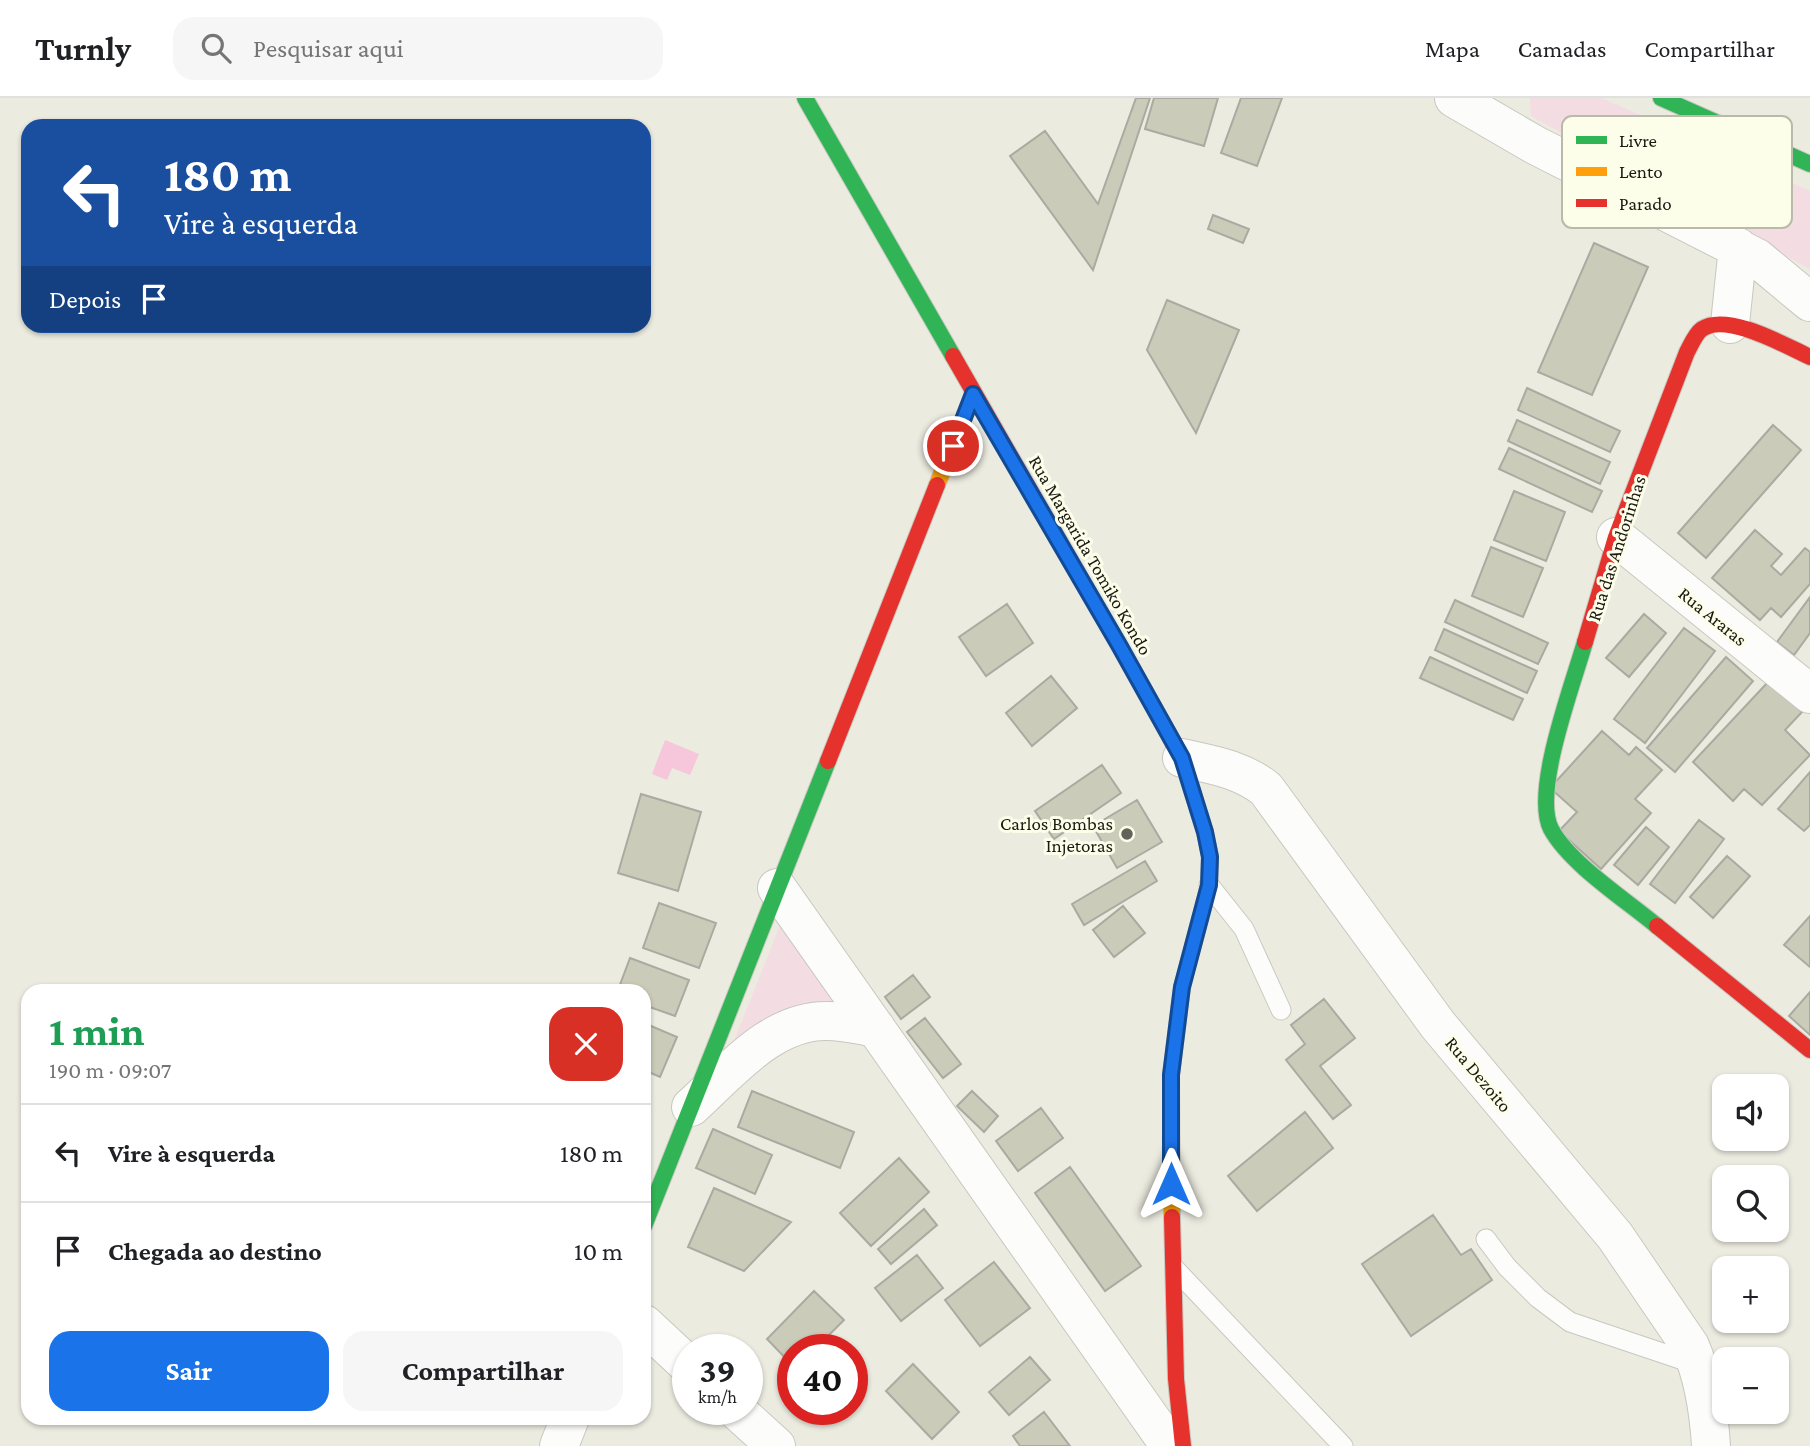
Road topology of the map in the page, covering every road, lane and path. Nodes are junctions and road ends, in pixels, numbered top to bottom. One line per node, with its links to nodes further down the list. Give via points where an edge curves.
1 (804, 98): 13 (street, Rua Margarida Tomiko Kondo)
2 (1661, 98): 4 (street)
3 (1469, 103): 6 (street)
4 (1702, 116)
5 (1792, 156): 7 (street)
6 (1562, 159)
7 (1810, 164)
8 (1700, 228): 9 (street)
9 (1738, 247): 10 (street); 11 (street)
10 (1810, 302)
11 (1730, 324): 12 (street); 14 (street, Rua das Andorinhas, via 1704,328 1695,337)
12 (1810, 358)
13 (973, 394): 16 (street, Rua Margarida Tomiko Kondo); 18 (street)
14 (1616, 537): 15 (street, Rua Araras); 21 (street, Rua das Andorinhas, via 1547,774 1546,818 1554,836 1575,859)
15 (1810, 694)
16 (1182, 758): 17 (street, Rua Margarida Tomiko Kondo, via 1205,832); 28 (street, Rua Dezoito, via 1230,768 1266,789 1438,1025 1615,1236 1678,1327)
17 (1209, 885): 19 (lane, via 1244,929); 25 (street, Rua Margarida Tomiko Kondo, via 1182,987 1171,1075)
18 (777, 888): 20 (street); 22 (street)
19 (1281, 1010)
20 (876, 1028): 22 (street, via 825,1021 782,1031); 33 (street)
21 (1810, 1050)
22 (691, 1107): 23 (street)
23 (651, 1208)
24 (1486, 1239): 28 (lane, via 1538,1298 1570,1322)
25 (1172, 1266): 34 (street, Rua Margarida Tomiko Kondo); 35 (lane)
26 (651, 1331): 27 (street)
27 (672, 1350)
28 (1699, 1366): 36 (street, Rua Dezoito)
29 (567, 1425): 31 (street)
30 (753, 1425): 32 (street)
31 (559, 1446)
32 (776, 1446)
33 (1170, 1446)
34 (1183, 1446)
35 (1343, 1446)
36 (1711, 1446)

